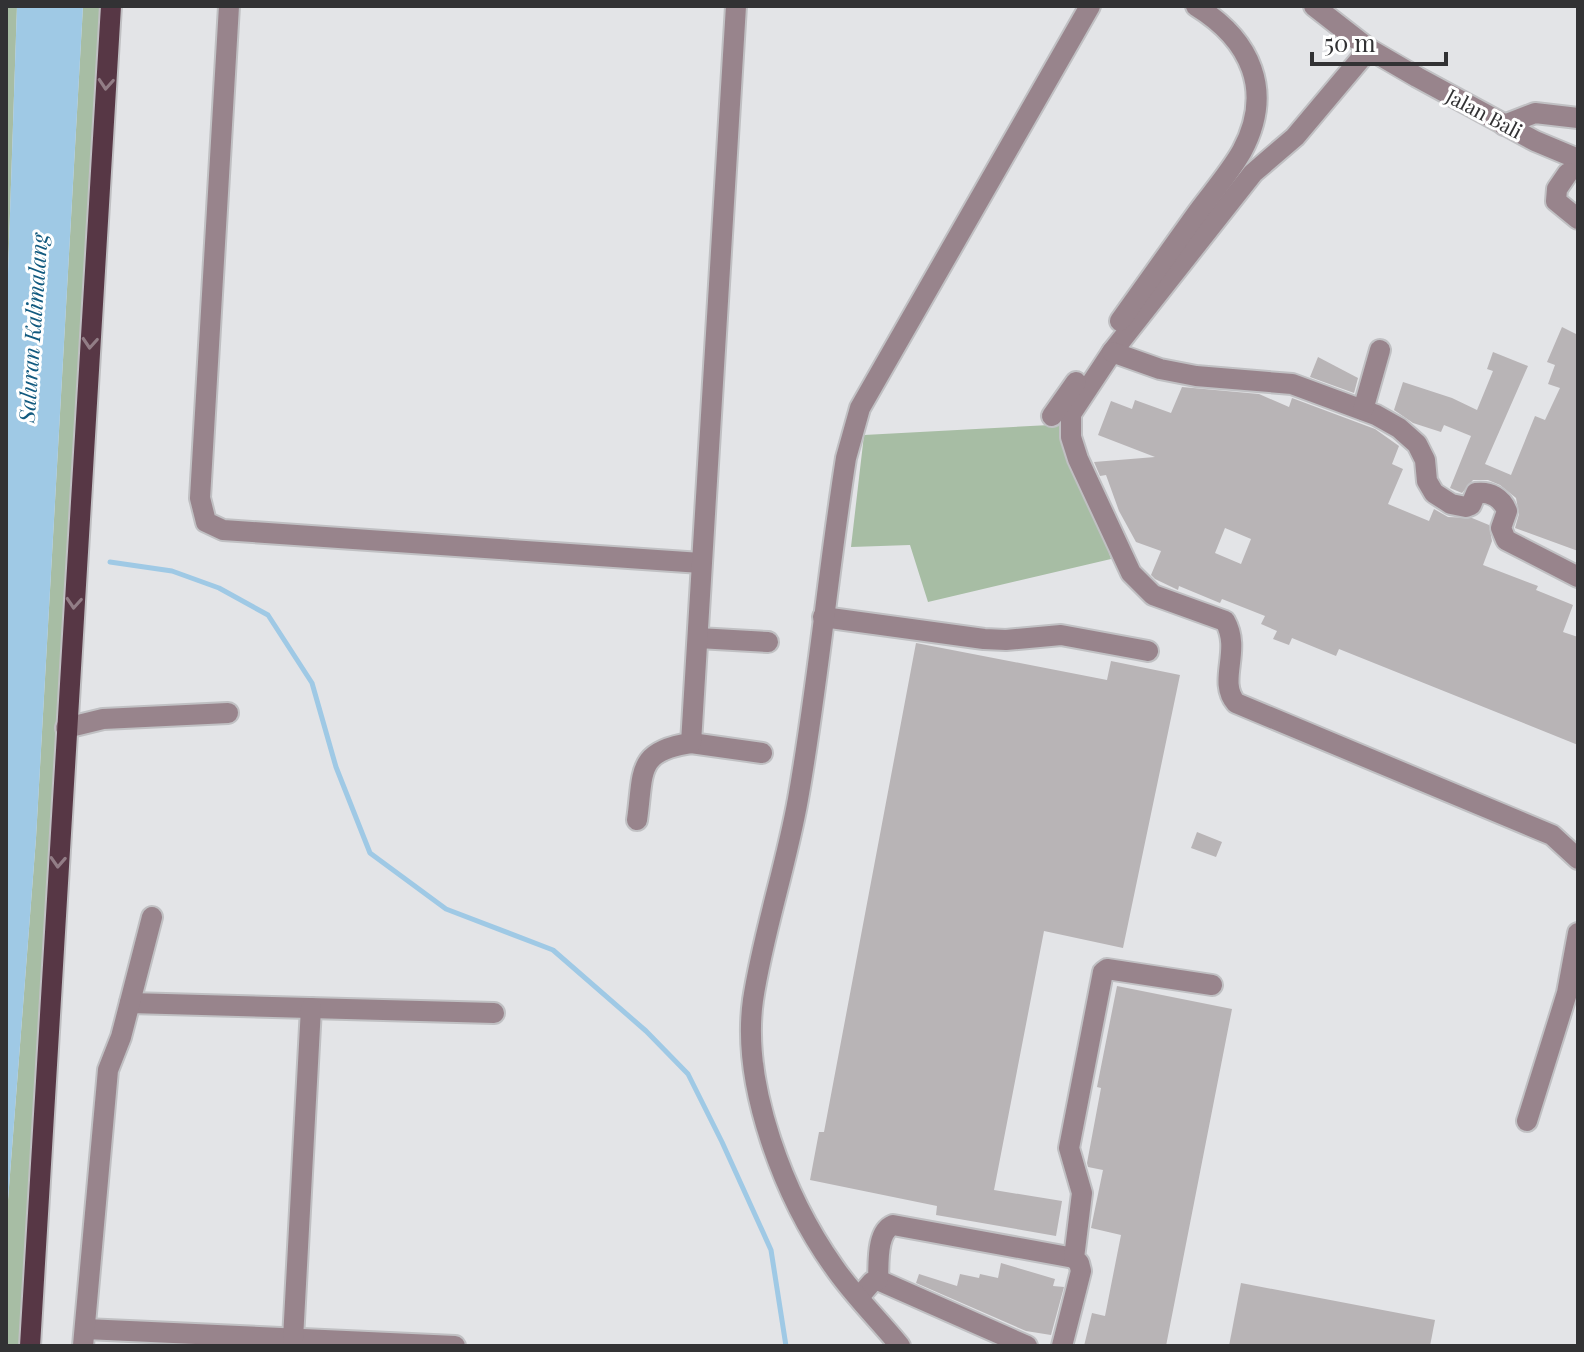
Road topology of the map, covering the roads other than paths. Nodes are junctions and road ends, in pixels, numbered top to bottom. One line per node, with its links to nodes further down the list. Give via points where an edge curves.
1 (111, 6): 23 (main road, one-way to 23)
2 (229, 6): 16 (street, via 200,498 206,522 223,530)
3 (736, 6): 16 (street)
4 (1090, 6): 18 (street, via 860,408 846,458)
5 (1196, 6): 15 (street, via 1221,22 1241,47 1256,79 1255,118 1241,152)
6 (1314, 6): 7 (street, Jalan Bali)
7 (1369, 49): 9 (street, Jalan Bali); 13 (street, via 1295,137 1253,173)
8 (1578, 118): 9 (street, via 1535,113)
9 (1504, 125): 10 (street, Jalan Bali)
10 (1575, 171): 11 (street, via 1557,189 1556,201)
11 (1578, 219)
12 (1380, 350): 14 (street)
13 (1112, 352): 14 (street, via 1196,376 1292,384); 27 (street, via 1071,414 1078,459 1120,555 1142,586 1166,602 1225,621 1233,646 1227,685 1236,703 1552,835)
14 (1363, 410): 17 (street, via 1417,444 1434,493 1466,507 1476,493 1490,493 1507,511 1501,528 1506,540)
15 (1052, 416)
16 (701, 563): 19 (street)
17 (1578, 577)
18 (823, 617): 21 (street, via 984,639 1061,635); 37 (street, via 798,800 753,1001 751,1048 757,1094 777,1159 834,1267)
19 (698, 638): 20 (street); 24 (street)
20 (768, 642)
21 (1148, 651)
22 (228, 713): 23 (street, via 103,719)
23 (66, 728): 40 (main road, one-way to 40)
24 (691, 743): 25 (street); 26 (street, via 657,751 649,759)
25 (762, 753)
26 (637, 820)
27 (1578, 859)
28 (152, 917): 31 (street)
29 (1578, 933): 34 (street, via 1567,993)
30 (1212, 985): 35 (street, via 1104,969 1069,1148 1082,1193)
31 (130, 1003): 32 (street); 38 (street, via 108,1070)
32 (311, 1008): 33 (street); 39 (street)
33 (494, 1013)
34 (1527, 1121)
35 (1074, 1258): 36 (street, via 893,1225 882,1236); 44 (street, via 1081,1271)
36 (878, 1280): 37 (street); 43 (street)
37 (859, 1297): 42 (street)
38 (84, 1338): 39 (street)
39 (293, 1339): 41 (street)
40 (30, 1346)
41 (455, 1346)
42 (900, 1346)
43 (1027, 1346)
44 (1062, 1346)

